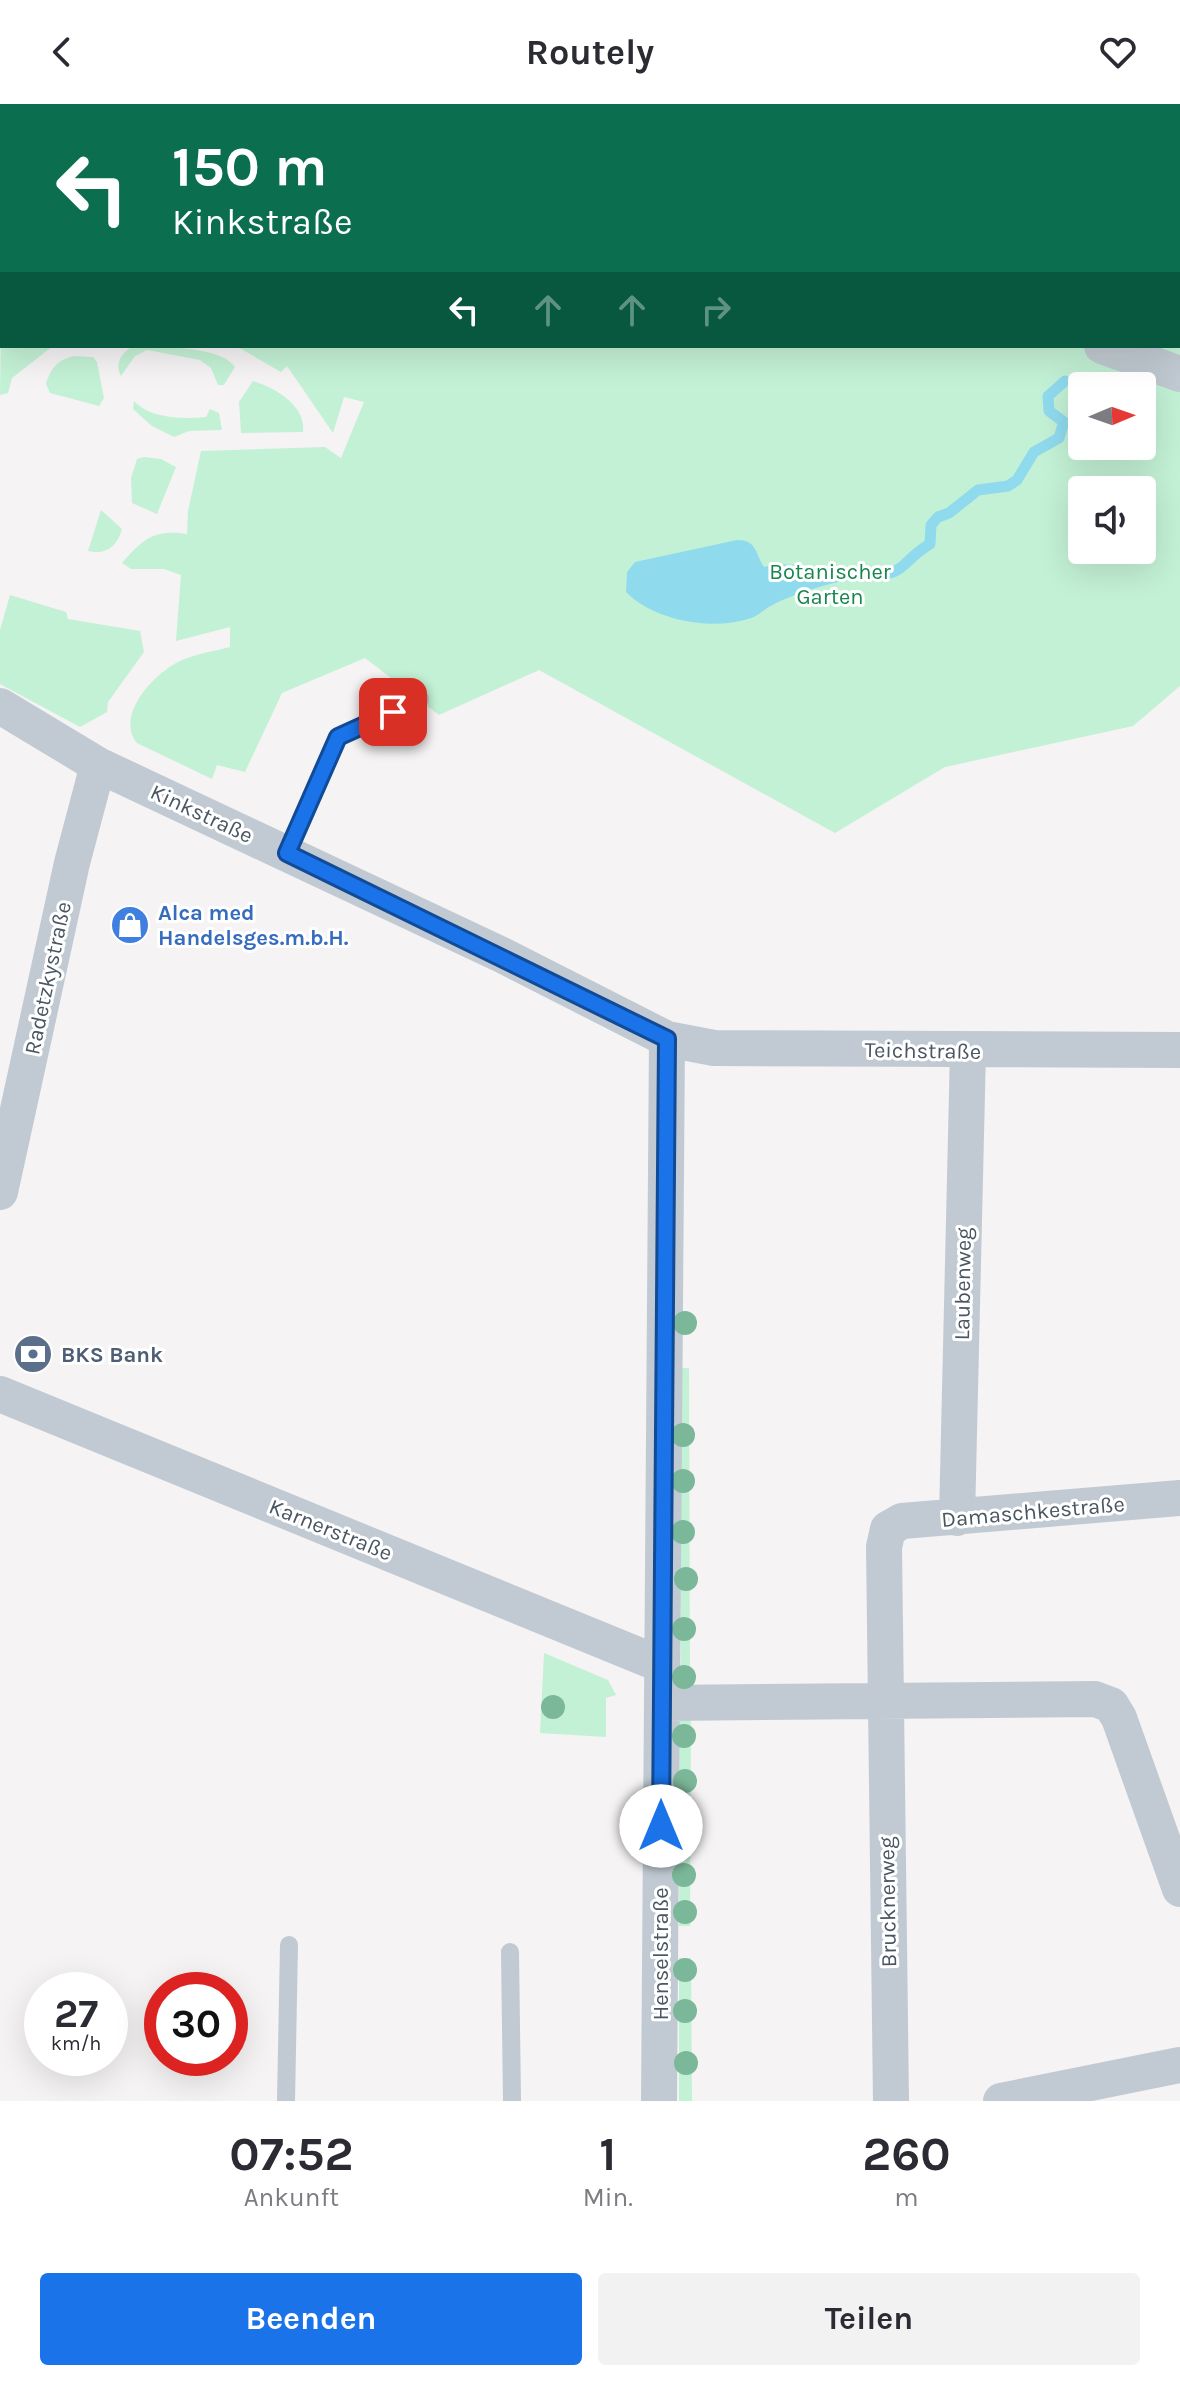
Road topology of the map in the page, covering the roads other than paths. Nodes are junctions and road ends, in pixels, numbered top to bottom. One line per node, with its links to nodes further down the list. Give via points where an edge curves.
1 (1108, 348): 2 (street)
2 (1180, 374)
3 (420, 699): 6 (lane, via 338,737)
4 (0, 706): 5 (street, Kinkstraße)
5 (98, 765): 6 (street, Kinkstraße); 10 (street, Radetzkystraße)
6 (287, 853): 7 (street, Kinkstraße)
7 (667, 1039): 8 (street, Teichstraße, via 714,1048); 14 (street, Henselstraße)
8 (968, 1050): 9 (street, Teichstraße); 13 (street, Laubenweg)
9 (1180, 1050)
10 (0, 1192)
11 (0, 1394): 14 (street, Karnerstraße)
12 (1180, 1498): 13 (street, Damaschkestraße)
13 (957, 1518): 15 (street, Damaschkestraße, via 902,1521 888,1529)
14 (662, 1665): 16 (street, Henselstraße)
15 (884, 1702): 16 (street); 17 (street, via 1095,1699 1111,1705); 24 (street, Brucknerweg)
16 (662, 1703): 23 (street, Henselstraße)
17 (1180, 1889)
18 (289, 1945): 21 (lane)
19 (510, 1952): 22 (lane)
20 (1180, 2065): 25 (street)
21 (286, 2101)
22 (512, 2101)
23 (659, 2101)
24 (891, 2101)
25 (1001, 2101)

